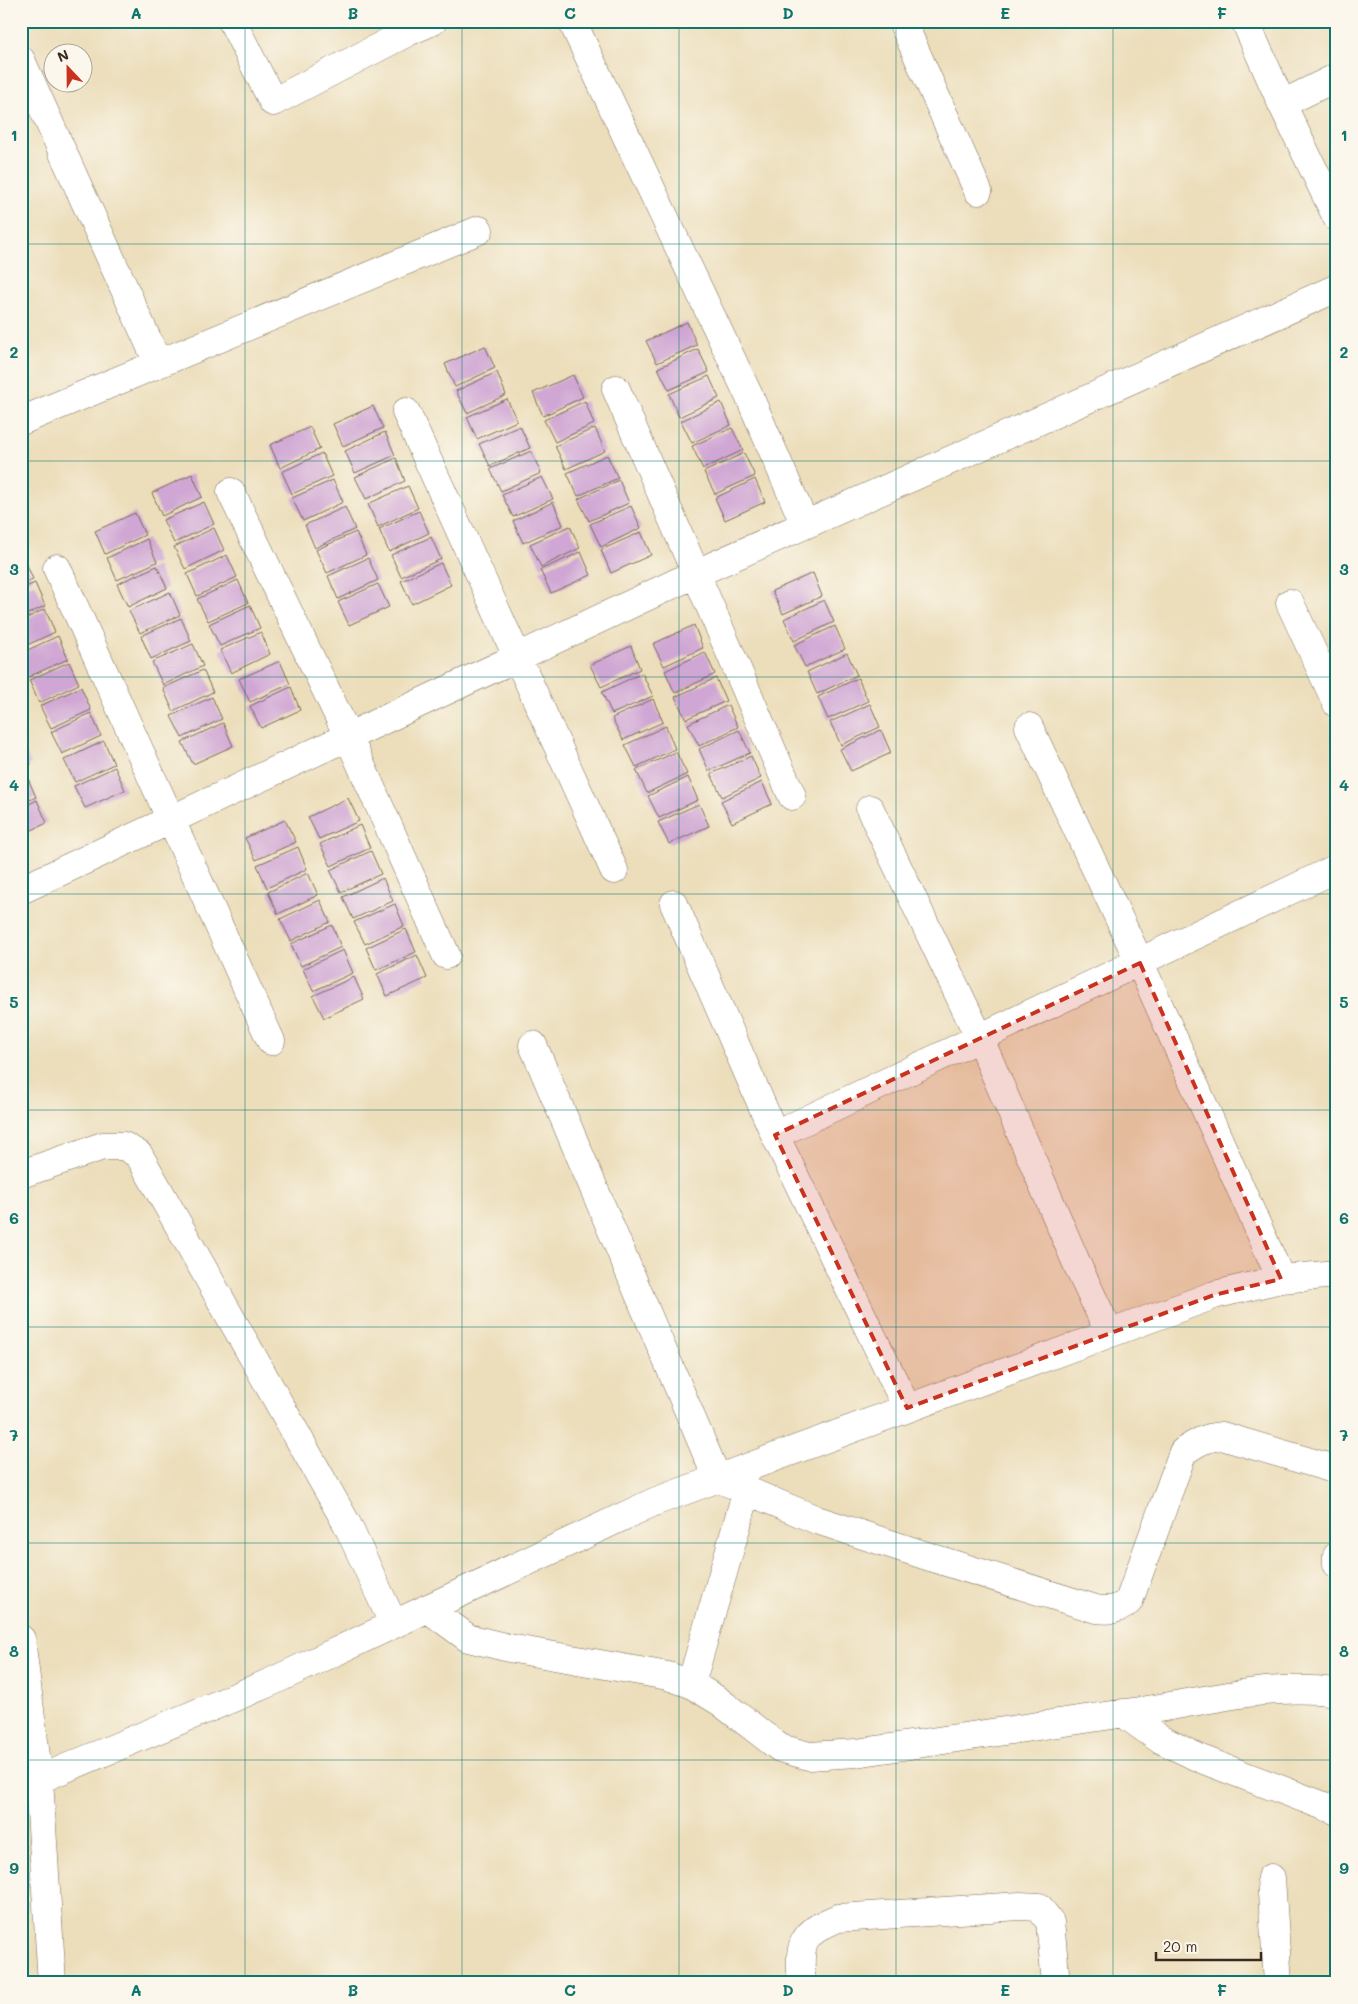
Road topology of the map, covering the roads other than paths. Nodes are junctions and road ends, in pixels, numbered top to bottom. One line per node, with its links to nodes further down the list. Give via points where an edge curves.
1 (232, 21): 2 (street, via 273,102)
2 (433, 21)
3 (572, 21): 18 (street, via 750,398)
4 (902, 21): 9 (street)
5 (1245, 21): 8 (street)
6 (21, 60): 13 (street)
7 (1337, 77): 8 (street)
8 (1282, 104): 10 (street)
9 (978, 191)
10 (1337, 218)
11 (479, 230): 13 (street)
12 (1337, 288): 18 (street)
13 (158, 363): 16 (street)
14 (616, 389): 20 (street)
15 (406, 412): 22 (street)
16 (21, 421)
17 (231, 492): 25 (street)
18 (805, 525): 20 (street)
19 (57, 568): 28 (street)
20 (697, 573): 22 (street); 26 (street)
21 (1290, 603): 23 (street)
22 (517, 657): 25 (street); 30 (street)
23 (1337, 704)
24 (1029, 727): 34 (street)
25 (348, 736): 28 (street); 33 (street)
26 (792, 796)
27 (870, 809): 35 (street)
28 (171, 819): 31 (street); 36 (street)
29 (1337, 868): 34 (street)
30 (614, 870)
31 (21, 890)
32 (674, 904): 38 (street)
33 (446, 955)
34 (1140, 963): 35 (street); 41 (street)
35 (980, 1039): 38 (street); 42 (street)
36 (271, 1041)
37 (532, 1045): 45 (street)
38 (775, 1135): 43 (street)
39 (21, 1174): 50 (street, via 103,1146 124,1146 138,1155 347,1524)
40 (1337, 1274): 41 (street)
41 (1281, 1279): 42 (street, via 1214,1295)
42 (1109, 1332): 43 (street)
43 (907, 1408): 45 (street)
44 (1337, 1470): 46 (street, via 1222,1436 1197,1442 1183,1452 1129,1601 1109,1611 870,1538 817,1520)
45 (717, 1478): 46 (street); 49 (street, via 654,1502)
46 (748, 1490): 52 (street)
47 (1337, 1556): 48 (street)
48 (1337, 1564)
49 (426, 1608): 50 (street); 52 (street, via 468,1638 668,1676)
50 (393, 1623): 55 (street, via 271,1682)
51 (21, 1639): 55 (street)
52 (691, 1684): 54 (street, via 719,1701 780,1748 809,1756 856,1753)
53 (1337, 1692): 54 (street, via 1259,1690)
54 (1123, 1713): 56 (street, via 1158,1738 1201,1759)
55 (30, 1783): 58 (street)
56 (1337, 1811)
57 (1271, 1878): 61 (street)
58 (52, 1983)
59 (802, 1983): 60 (street, via 799,1959 805,1938 818,1927 838,1918 1020,1906 1039,1907 1050,1922)
60 (1056, 1983)
61 (1278, 1983)

